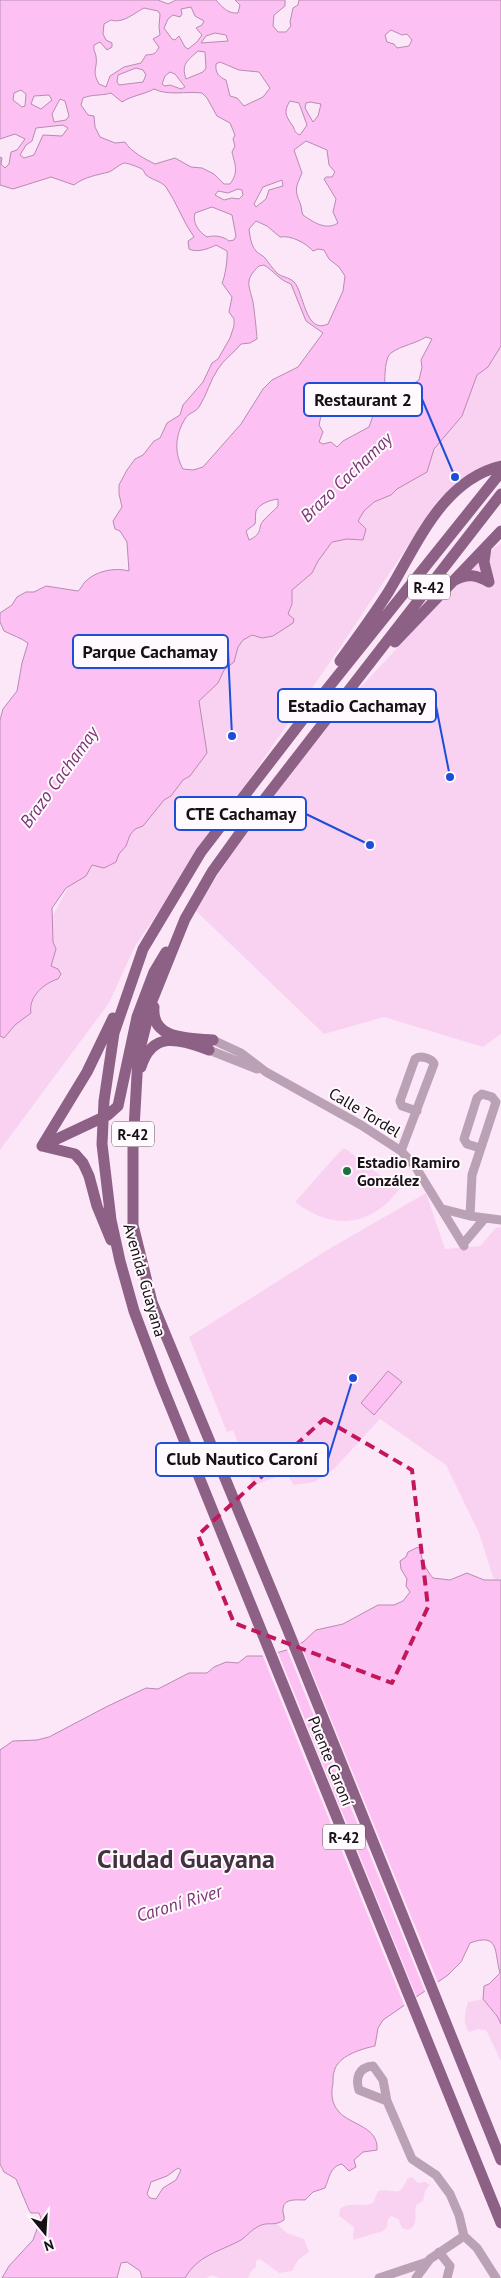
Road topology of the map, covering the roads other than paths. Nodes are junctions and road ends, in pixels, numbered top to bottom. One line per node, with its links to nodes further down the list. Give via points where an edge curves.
1 (501, 466): 8 (main road, via 463,484 437,511 376,611)
2 (501, 472): 8 (main road, Avenida Guayana / R-42)
3 (501, 494): 7 (main road, Avenida Guayana / R-42)
4 (501, 531): 5 (main road)
5 (486, 547): 6 (main road); 6 (main road, via 484,562 489,582 474,575)
6 (453, 581): 7 (main road)
7 (357, 680): 9 (main road, Avenida Guayana / R-42, via 263,801 212,872)
8 (304, 718): 10 (main road, Avenida Guayana / R-42, via 201,852)
9 (185, 919): 11 (main road, Avenida Guayana / R-42); 15 (main road, via 154,972 137,1017 118,1106 108,1115)
10 (143, 949): 15 (main road, via 87,1072); 22 (main road, Avenida Guayana / R-42, via 114,1034 104,1102 102,1144 111,1220)
11 (161, 982): 12 (main road, via 154,1008 156,1024 167,1034); 13 (main road, Avenida Guayana / R-42, via 152,1001 138,1057)
12 (210, 1045): 13 (main road, via 180,1040 154,1045 144,1058); 17 (street, Calle Tordel, via 361,1124)
13 (136, 1085): 23 (main road, Avenida Guayana / R-42, via 133,1225 142,1266 166,1337)
14 (417, 1111): 14 (street, via 434,1064 432,1060 420,1057 415,1059 400,1101 402,1106); 17 (street)
15 (42, 1146): 22 (main road, via 74,1154 83,1163 96,1206)
16 (480, 1148): 16 (street, via 496,1102 482,1094 476,1098 464,1139 467,1144); 19 (street, via 472,1174)
17 (401, 1151): 18 (street, Calle Tordel, via 415,1166)
18 (443, 1209): 19 (street); 20 (street, Calle Tordel, via 463,1245)
19 (470, 1216): 20 (street)
20 (485, 1218): 21 (street)
21 (501, 1220)
22 (120, 1261): 24 (main road, Avenida Guayana / R-42, via 134,1312)
23 (285, 1623): 26 (main road, Puente Caroní / R-42)
24 (261, 1632): 27 (main road, Puente Caroní / R-42)
25 (387, 2101): 28 (street, via 412,2159 436,2175 450,2194)
26 (501, 2160)
27 (501, 2223)
28 (464, 2236): 29 (street); 34 (street, via 477,2248)
29 (439, 2252): 30 (street); 33 (street, via 449,2262)
30 (427, 2262): 31 (street); 32 (street)
31 (379, 2278)
32 (416, 2278)
33 (447, 2278)
34 (496, 2278)

